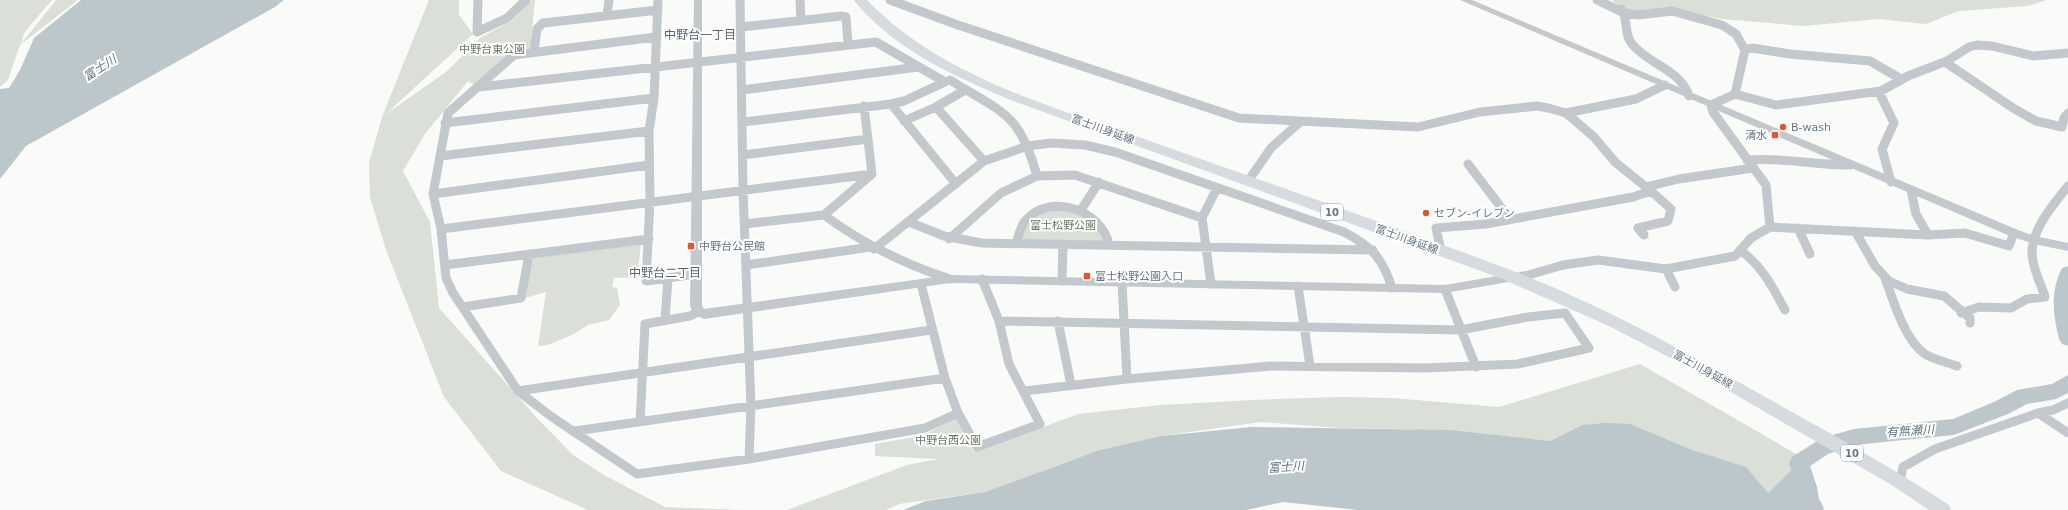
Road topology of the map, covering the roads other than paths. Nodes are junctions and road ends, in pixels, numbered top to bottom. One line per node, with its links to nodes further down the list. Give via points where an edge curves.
1 (478, 0): 2 (street, via 477,32 507,18)
2 (526, 0)
3 (609, 0): 16 (street)
4 (658, 0): 14 (street)
5 (698, 0): 25 (street)
6 (750, 0): 13 (street)
7 (800, 0): 17 (street)
8 (860, 0): 63 (main road, 富士川身延線 / 10, via 879,22 905,43 947,67 1012,96)
9 (890, 0): 47 (street, via 1239,118)
10 (1464, 0): 31 (street)
11 (1597, 0): 15 (street)
12 (1607, 0): 15 (street)
13 (740, 1): 18 (street)
14 (658, 10): 16 (street); 19 (street)
15 (1624, 12): 21 (street, via 1638,15 1672,11 1722,25 1736,34); 37 (street, via 1627,38 1635,47 1681,80)
16 (607, 15): 22 (street, via 543,23 537,29)
17 (801, 20): 18 (street); 20 (street, via 842,16 846,18)
18 (741, 28): 24 (street)
19 (656, 38): 22 (street); 27 (street)
20 (848, 44): 24 (street); 28 (street, via 876,42)
21 (1745, 50): 29 (street, via 1752,48 1870,61); 36 (street)
22 (534, 51): 32 (street, via 514,55)
23 (2068, 53): 26 (street, via 2050,56 2030,55 1971,46)
24 (741, 58): 25 (street); 33 (street)
25 (698, 62): 27 (street); 73 (street)
26 (1945, 62): 29 (street); 49 (street, via 2036,121)
27 (654, 66): 32 (street); 38 (street)
28 (918, 67): 33 (street); 39 (street, via 945,82 904,101)
29 (1901, 79): 35 (street, via 1891,88)
30 (950, 80): 34 (street)
31 (1664, 85): 37 (street); 43 (street, via 1636,99)
32 (479, 87): 48 (street, via 448,113)
33 (742, 90): 46 (street)
34 (965, 90): 42 (street); 52 (street, via 998,108 1016,124)
35 (1879, 92): 36 (street, via 1776,105); 65 (street, via 1894,123 1882,149)
36 (1735, 94): 40 (street)
37 (1690, 96): 40 (street)
38 (654, 98): 48 (street); 50 (street)
39 (891, 104): 41 (street); 45 (street)
40 (1711, 105): 55 (street, via 1713,112); 58 (street)
41 (864, 106): 46 (street); 51 (street)
42 (936, 107): 45 (street); 56 (street)
43 (1566, 113): 47 (street, via 1537,106 1480,112 1418,127); 70 (street, via 1594,137 1615,162)
44 (2068, 113): 49 (street, via 2064,118)
45 (904, 121): 66 (street)
46 (743, 122): 53 (street)
47 (1300, 122): 63 (street, via 1267,151)
48 (445, 123): 54 (street)
49 (2065, 128)
50 (649, 131): 54 (street); 59 (street)
51 (868, 139): 53 (street); 61 (street)
52 (1028, 146): 56 (street); 62 (street); 68 (street, via 1051,143 1115,152)
53 (743, 155): 69 (street)
54 (440, 156): 72 (street)
55 (1747, 160): 58 (street, via 1771,158); 60 (street)
56 (984, 161): 66 (street)
57 (1468, 164): 78 (street)
58 (1850, 165): 65 (street)
59 (649, 166): 72 (street); 74 (street)
60 (1753, 168): 70 (street, via 1693,176); 81 (street, via 1766,185)
61 (872, 174): 69 (street); 76 (street)
62 (1037, 176): 64 (street, via 1075,175); 88 (street, via 1001,193)
63 (1248, 181): 99 (main road, 富士川身延線 / 10)
64 (1099, 182): 75 (street); 77 (street)
65 (1891, 182): 71 (street)
66 (956, 184): 79 (street)
67 (2068, 186): 90 (street)
68 (1217, 188): 77 (street); 97 (street, via 1344,232)
69 (743, 189): 73 (street); 80 (street)
70 (1649, 189): 78 (street, via 1633,197); 86 (street, via 1671,209 1671,212 1668,221 1638,228)
71 (1911, 190): 85 (street); 87 (street, via 1916,214)
72 (433, 194): 83 (street)
73 (698, 195): 74 (street); 105 (street)
74 (650, 201): 83 (street); 89 (street)
75 (1081, 210): 91 (street, via 1060,207 1043,210 1022,225); 93 (street, via 1096,219 1104,230)
76 (824, 215): 80 (street); 96 (street)
77 (1202, 218): 94 (street)
78 (1510, 219): 99 (street, via 1457,228 1436,228)
79 (909, 222): 88 (street, via 926,231); 96 (street)
80 (745, 224): 103 (street)
81 (1770, 227): 82 (street); 98 (street, via 1751,238)
82 (1798, 228): 84 (street); 101 (street)
83 (441, 229): 102 (street)
84 (1855, 231): 87 (street); 108 (street, via 1870,260)
85 (2014, 233): 87 (street, via 2009,246 1965,233); 90 (street)
86 (1644, 235)
87 (1928, 235)
88 (949, 238): 91 (street)
89 (649, 239): 100 (street); 107 (street, via 646,281)
90 (2034, 240): 95 (street); 123 (street, via 2032,253 2045,297 2027,299 2011,308 1980,307)
91 (1016, 243): 92 (street)
92 (1062, 244): 93 (street); 111 (street)
93 (1109, 244): 94 (street)
94 (1206, 247): 97 (street); 114 (street)
95 (2068, 247)
96 (872, 248): 103 (street); 109 (street, via 922,271)
97 (1373, 250): 117 (street, via 1385,264)
98 (1740, 250): 104 (street, via 1735,256); 121 (street, via 1754,260 1764,272)
99 (1440, 251): 150 (main road, 富士川身延線 / 10, via 1505,274 1614,322 1687,360)
100 (529, 254): 102 (street); 119 (street, via 521,298)
101 (1810, 254)
102 (446, 265): 119 (street, via 446,278)
103 (746, 265): 120 (street)
104 (1666, 269): 106 (street, via 1598,260 1563,265); 116 (street)
105 (696, 274): 107 (street); 122 (street)
106 (1532, 274): 118 (street)
107 (668, 278): 124 (street)
108 (1885, 278): 123 (street, via 1903,289 1943,296); 134 (street, via 1900,318 1924,354)
109 (950, 279): 110 (street); 113 (street)
110 (982, 280): 111 (street); 125 (street)
111 (1062, 281): 112 (street)
112 (1122, 282): 114 (street); 127 (street)
113 (921, 284): 120 (street); 130 (street)
114 (1211, 284): 115 (street)
115 (1298, 286): 117 (street); 129 (street)
116 (1676, 287)
117 (1392, 288): 118 (street)
118 (1445, 289): 131 (street)
119 (463, 307): 140 (street)
120 (748, 308): 122 (street, via 704,314); 132 (street)
121 (1785, 310)
122 (698, 312): 124 (street, via 690,316)
123 (1961, 313): 128 (street, via 1970,318)
124 (665, 320): 136 (street, via 644,324)
125 (999, 321): 126 (street); 141 (street, via 1009,364)
126 (1058, 321): 127 (street); 139 (street)
127 (1123, 323): 129 (street); 138 (street)
128 (1970, 323)
129 (1304, 327): 131 (street); 133 (street)
130 (931, 330): 132 (street); 137 (street)
131 (1460, 330): 135 (street); 135 (street, via 1565,313 1589,348 1518,364)
132 (749, 357): 136 (street); 143 (street)
133 (1310, 366): 135 (street); 138 (street, via 1271,366)
134 (1957, 366)
135 (1476, 367)
136 (642, 372): 140 (street); 146 (street)
137 (945, 378): 143 (street); 144 (street)
138 (1127, 379): 139 (street)
139 (1071, 385): 141 (street)
140 (518, 391): 147 (street)
141 (1024, 391): 144 (street, via 1040,424 977,447)
142 (2068, 403): 145 (street)
143 (750, 407): 146 (street); 149 (street)
144 (958, 412): 149 (street, via 925,428)
145 (2038, 413): 148 (street); 150 (street, via 1935,449 1903,467)
146 (640, 422): 147 (street)
147 (575, 431): 149 (street, via 637,474)
148 (2068, 433)
149 (749, 459)
150 (1898, 480): 151 (main road, 富士川身延線 / 10)
151 (1943, 510)

